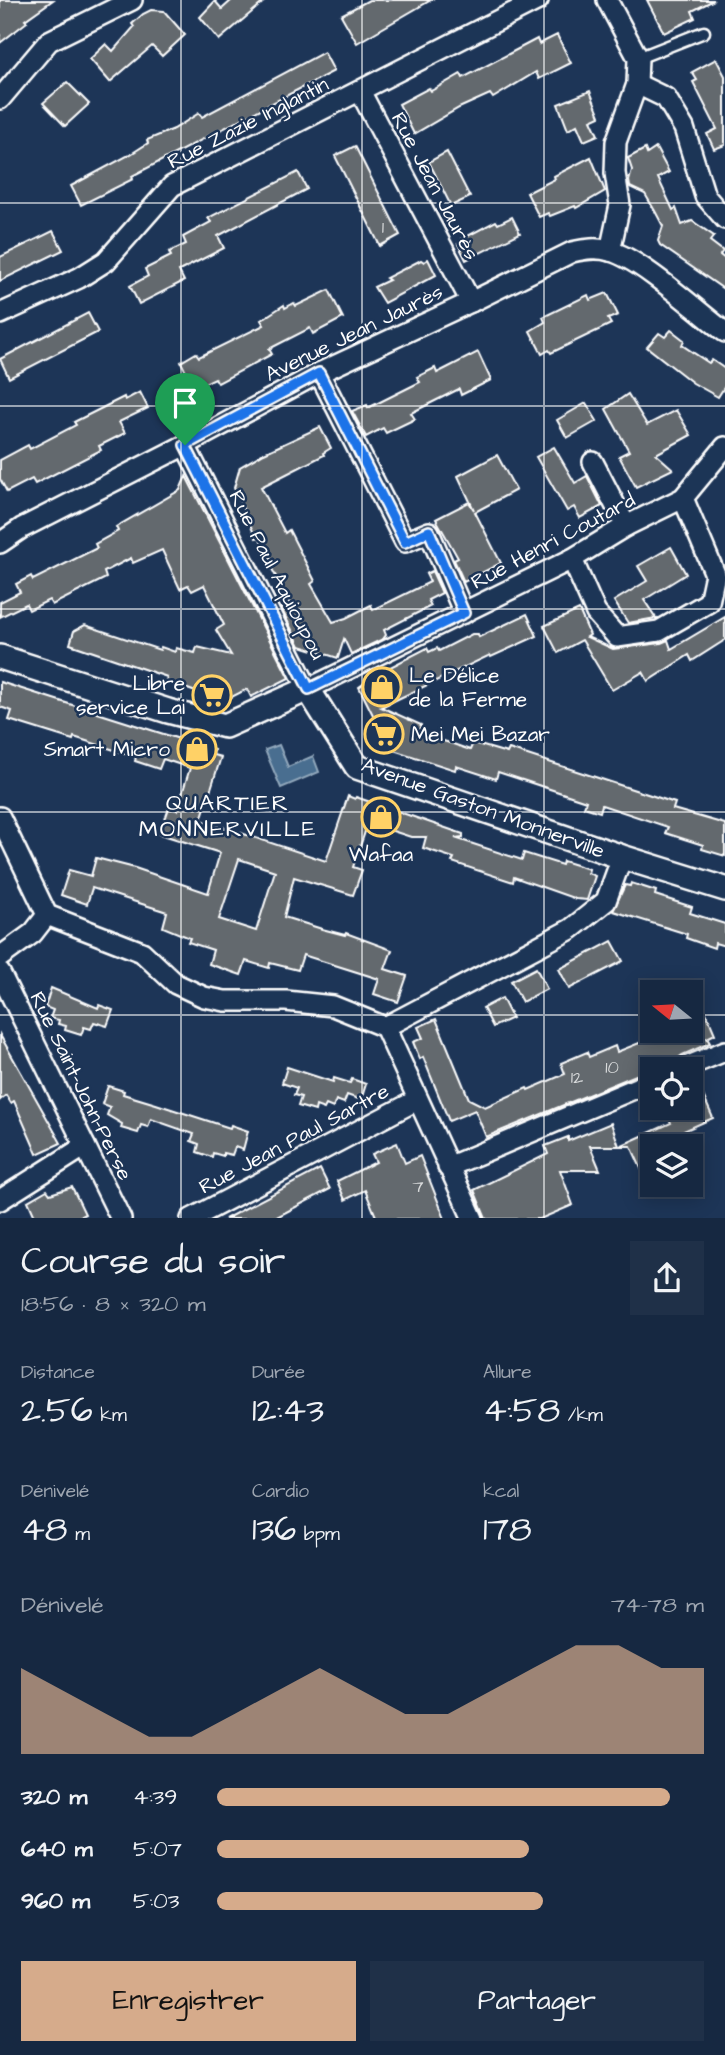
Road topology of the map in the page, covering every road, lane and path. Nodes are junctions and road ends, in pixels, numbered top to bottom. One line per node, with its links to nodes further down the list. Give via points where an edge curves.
1 (132, 0): 8 (street, via 49,41)
2 (538, 0): 7 (street, Rue Zazie Inglantin)
3 (607, 0): 5 (street)
4 (704, 32): 5 (lane)
5 (638, 58): 6 (street)
6 (637, 84): 9 (street, via 666,98 684,128 705,196); 10 (street, via 616,142 620,205)
7 (360, 91): 11 (street, Rue Jean Jaurès); 12 (street, Rue Zazie Inglantin, via 172,186 106,261)
8 (0, 99)
9 (725, 219)
10 (610, 251): 11 (street, Avenue Jean Jaurès, via 588,248 572,252); 13 (street, Avenue Jean Jaurès, via 632,261)
11 (471, 302): 14 (street, Avenue Jean Jaurès)
12 (0, 314)
13 (724, 329)
14 (319, 373): 15 (street, Avenue Jean Jaurès); 22 (street, via 405,542 429,531)
15 (185, 445): 20 (street, Avenue Jean Jaurès); 24 (street, Rue Paul Aquioupou)
16 (725, 447): 18 (street, Rue Henri Coutard)
17 (593, 462): 19 (street)
18 (683, 498): 19 (street, Rue Henri Coutard); 21 (street, via 715,574 709,603 659,631 617,638 596,614)
19 (625, 526): 21 (street, Rue Henri Coutard)
20 (0, 543)
21 (572, 559): 22 (street, Rue Henri Coutard)
22 (464, 613): 24 (street, Rue Henri Coutard)
23 (0, 657): 24 (street, via 225,726)
24 (309, 689): 26 (street, Avenue Gaston Monnerville, via 356,768)
25 (0, 817): 28 (street)
26 (622, 857): 27 (street, Avenue Gaston Monnerville); 31 (street, via 606,901 571,929)
27 (725, 889)
28 (47, 915): 29 (street, via 33,933); 31 (street, via 142,952 176,984 204,997 333,1006)
29 (0, 957)
30 (0, 973): 36 (street, Rue Saint-John-Perse)
31 (385, 1027): 35 (street)
32 (725, 1051): 33 (street)
33 (703, 1060)
34 (640, 1086): 37 (street)
35 (417, 1100): 37 (street); 40 (street, Rue Jean Paul Sartre)
36 (85, 1146): 38 (street); 39 (street, Rue Saint-John-Perse)
37 (449, 1167): 41 (street)
38 (0, 1200)
39 (121, 1218)
40 (193, 1218)
41 (474, 1218)

